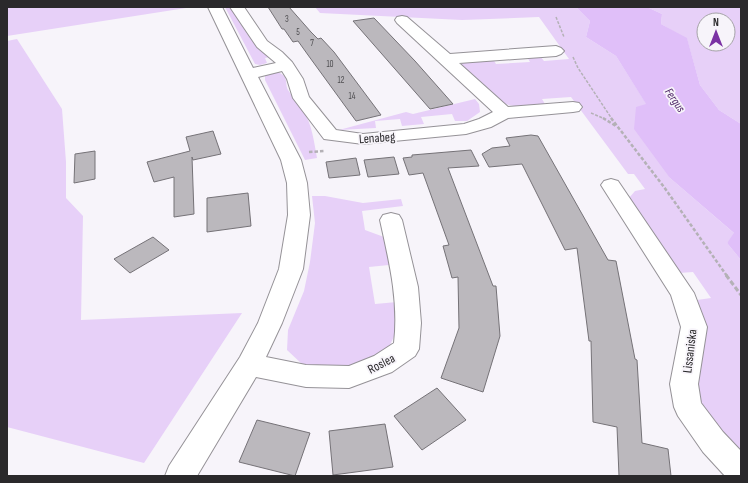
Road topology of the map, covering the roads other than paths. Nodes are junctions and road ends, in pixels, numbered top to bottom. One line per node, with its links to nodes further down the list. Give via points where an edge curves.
1 (215, 7): 7 (street)
2 (237, 7): 6 (street, Lenabeg, via 262,44)
3 (402, 20): 5 (street)
4 (556, 51): 5 (street)
5 (446, 59): 9 (street)
6 (286, 65): 7 (street); 9 (street, Lenabeg, via 295,79 301,98 330,135 363,139 466,129)
7 (249, 74): 12 (street, via 291,160 297,183 299,215 292,269)
8 (573, 107): 9 (street, Lenabeg)
9 (504, 113)
10 (611, 185): 13 (street, Lissaniska, via 682,293 694,327 684,384 688,407 713,442)
11 (391, 220): 12 (street, Roslea, via 406,287 409,323 406,349 383,364 349,377 306,376)
12 (249, 365): 14 (street)
13 (741, 472)
14 (180, 476)

